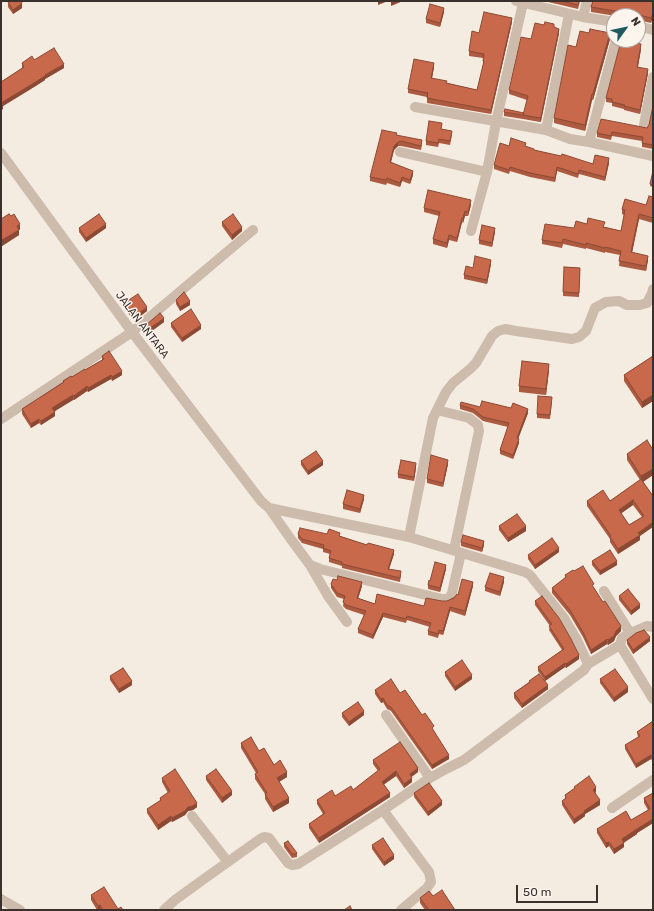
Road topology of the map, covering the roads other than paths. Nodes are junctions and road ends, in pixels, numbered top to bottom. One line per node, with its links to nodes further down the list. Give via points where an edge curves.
1 (588, 1): 4 (street)
2 (520, 2): 3 (street); 9 (street)
3 (569, 14): 4 (street); 11 (street)
4 (583, 17): 5 (street)
5 (606, 21)
6 (614, 48): 12 (street)
7 (653, 77): 10 (street)
8 (415, 107): 9 (street)
9 (496, 122): 11 (street); 16 (street)
10 (644, 125)
11 (546, 130): 12 (street, via 570,139)
12 (589, 142): 15 (street)
13 (400, 152): 16 (street)
14 (1, 153): 20 (street, JALAN ANTARA)
15 (653, 156)
16 (487, 172): 18 (street)
17 (253, 230): 20 (street)
18 (471, 231)
19 (653, 289): 21 (street, via 646,303 640,305 606,302 596,308 586,331 572,339 506,329 498,331 492,336 476,363 446,392)
20 (132, 332): 22 (street); 23 (street, JALAN ANTARA, via 261,501)
21 (437, 410): 24 (street, via 433,418); 25 (street, via 469,418 478,425 479,431)
22 (1, 419)
23 (269, 508): 24 (street); 26 (street, JALAN ANTARA)
24 (409, 537): 25 (street)
25 (457, 551): 26 (street, via 452,594 447,599); 32 (street, via 530,575 564,618)
26 (310, 565): 28 (street, JALAN ANTARA)
27 (604, 591): 30 (street)
28 (347, 622)
29 (653, 627): 30 (street, via 647,626)
30 (630, 633): 31 (street, via 622,638)
31 (620, 645): 32 (street); 33 (street)
32 (588, 664): 35 (street, via 584,670 464,760)
33 (653, 699)
34 (386, 715): 35 (street)
35 (430, 778): 38 (street)
36 (653, 780): 37 (street)
37 (612, 808)
38 (383, 810): 40 (street, via 298,864 288,864 269,838 264,837); 44 (street, via 429,872 431,882)
39 (192, 816): 40 (street)
40 (228, 862): 43 (street)
41 (1, 899): 42 (street)
42 (20, 910)
43 (164, 910)
44 (401, 910)

